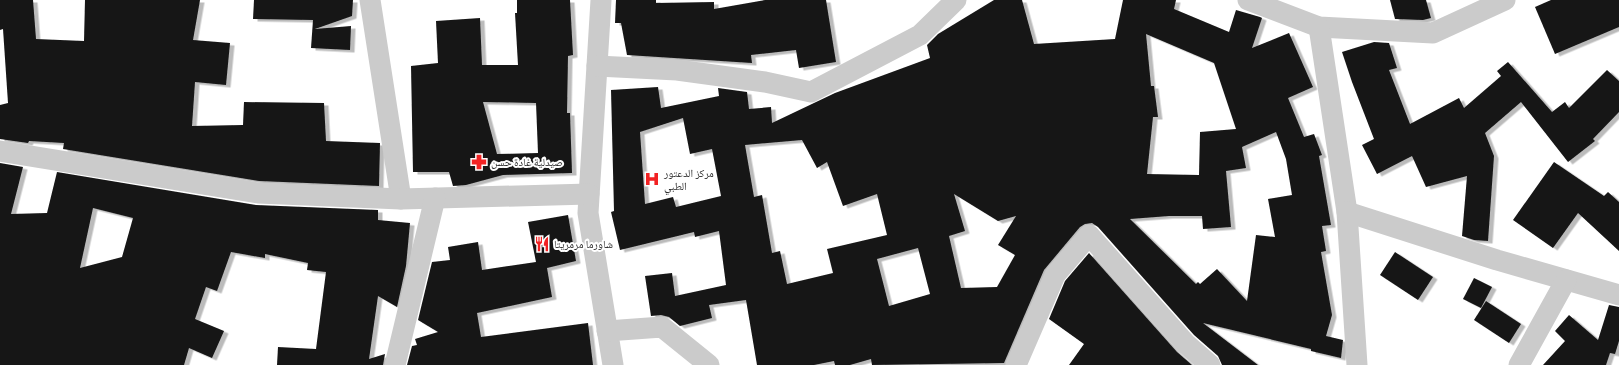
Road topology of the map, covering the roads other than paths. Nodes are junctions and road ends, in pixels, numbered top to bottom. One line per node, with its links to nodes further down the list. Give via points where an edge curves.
1 (370, 0): 11 (street)
2 (601, 0): 7 (street)
3 (956, 0): 7 (street, via 920,35 811,92 765,82 677,70)
4 (1248, 0): 6 (street)
5 (1505, 0): 6 (street, via 1433,33)
6 (1319, 27): 12 (street)
7 (597, 66): 9 (street)
8 (0, 151): 11 (street, via 258,192)
9 (590, 194): 10 (street); 15 (street, via 588,213)
10 (435, 198): 11 (street); 16 (street)
11 (401, 199)
12 (1347, 212): 13 (street); 21 (street)
13 (1566, 280): 14 (street); 22 (street)
14 (1619, 295)
15 (608, 331): 17 (street); 18 (street, via 662,328)
16 (395, 365)
17 (613, 365)
18 (709, 365)
19 (1016, 365): 20 (street, via 1055,275 1089,235 1186,344)
20 (1210, 365)
21 (1357, 365)
22 (1519, 365)

